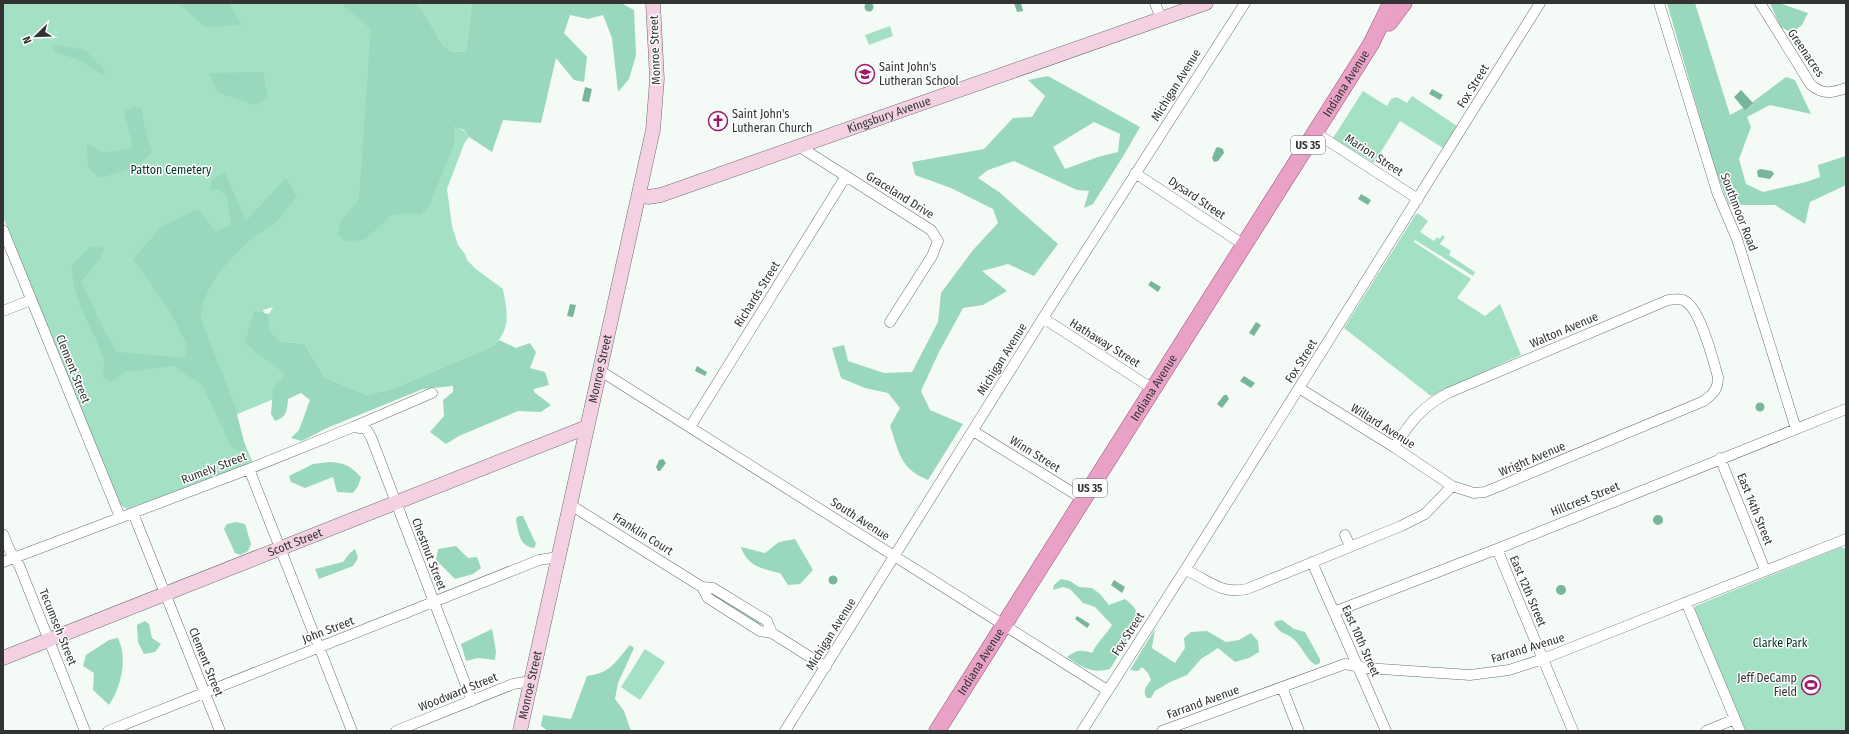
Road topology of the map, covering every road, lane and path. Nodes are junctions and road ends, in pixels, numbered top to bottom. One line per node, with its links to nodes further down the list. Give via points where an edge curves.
1 (653, 3): 17 (street, Monroe Street, via 656,100 653,130)
2 (1155, 3): 10 (street)
3 (1206, 3): 10 (street, Kingsbury Avenue)
4 (1245, 3): 15 (street, Michigan Avenue)
5 (1391, 3): 11 (main road, Indiana Avenue / US 35)
6 (1404, 3): 11 (main road, Indiana Avenue / US 35)
7 (1540, 3): 18 (street, Fox Street)
8 (1659, 3): 34 (street, Southmoor Road, via 1716,192 1737,239)
9 (1760, 3): 12 (street, Greenacres, via 1811,85 1822,93)
10 (1161, 19): 14 (street, Kingsbury Avenue)
11 (1371, 44): 13 (main road, Indiana Avenue / US 35)
12 (1846, 88)
13 (1316, 133): 18 (street, Marion Street); 20 (main road, Indiana Avenue / US 35)
14 (800, 147): 16 (street); 17 (street, Kingsbury Avenue, via 661,195)
15 (1136, 174): 20 (street, Dysard Street); 23 (street, Michigan Avenue)
16 (846, 176): 24 (street, Graceland Drive, via 931,230 938,241 932,256); 33 (street, Richards Street)
17 (639, 195): 25 (street, Monroe Street)
18 (1418, 199): 27 (street, Fox Street)
19 (3, 230): 21 (street, Clement Street)
20 (1244, 245): 28 (main road, Indiana Avenue / US 35)
21 (31, 300): 22 (street); 44 (street, Clement Street)
22 (3, 311)
23 (1043, 318): 28 (street, Hathaway Street); 35 (street, Michigan Avenue)
24 (890, 322)
25 (599, 370): 32 (street, Monroe Street); 33 (street, South Avenue)
26 (1718, 377): 36 (street, Walton Avenue, via 1696,314 1690,304 1684,300 1668,300 1448,393 1430,403 1413,420); 39 (street, Wright Avenue, via 1715,392 1704,401 1485,492 1474,493)
27 (1299, 388): 36 (street, Willard Avenue); 56 (street, Fox Street)
28 (1153, 389): 40 (main road, Indiana Avenue / US 35)
29 (432, 393): 31 (street, Rumely Street)
30 (1846, 409): 34 (street, Hillcrest Street)
31 (353, 427): 38 (street, Rumely Street); 41 (street, Chestnut Street, via 366,429 371,437)
32 (587, 427): 41 (street, Scott Street); 42 (street, Monroe Street)
33 (690, 427): 53 (street, South Avenue)
34 (1796, 429): 37 (street, Hillcrest Street)
35 (973, 431): 40 (street, Winn Street); 53 (street, Michigan Avenue)
36 (1394, 447): 39 (street, Willard Avenue)
37 (1720, 458): 50 (street, Hillcrest Street); 57 (street, East 14th Street)
38 (249, 468): 43 (street, Rumely Street); 49 (street)
39 (1452, 486): 48 (street, via 1425,514)
40 (1083, 499): 62 (main road, Indiana Avenue / US 35)
41 (396, 503): 49 (street, Scott Street); 59 (street, Chestnut Street)
42 (570, 504): 52 (street, Monroe Street); 67 (street, Franklin Court, via 702,587 714,588 767,621 772,632)
43 (133, 514): 44 (street, Rumely Street); 58 (street, Clement Street)
44 (120, 517): 51 (street, Rumely Street)
45 (3, 534): 51 (street, Tecumseh Street)
46 (1345, 535): 48 (street)
47 (1846, 539): 57 (street, Farrand Avenue)
48 (1350, 546): 55 (street)
49 (281, 549): 58 (street, Scott Street); 64 (street)
50 (1496, 549): 61 (street, Hillcrest Street); 66 (street, East 12th Street)
51 (14, 557): 54 (street, Rumely Street); 63 (street, Tecumseh Street)
52 (558, 557): 59 (street, John Street, via 539,560); 69 (street, Monroe Street)
53 (894, 557): 62 (street, South Avenue); 67 (street, Michigan Avenue)
54 (3, 562)
55 (1312, 562): 56 (street, via 1239,591 1216,587); 61 (street, East 10th Street)
56 (1185, 570): 71 (street, Fox Street)
57 (1765, 570): 60 (street, Farrand Avenue)
58 (165, 595): 63 (street, Scott Street); 72 (street, Clement Street)
59 (434, 601): 64 (street, John Street); 73 (street, Chestnut Street)
60 (1686, 602): 66 (street, Farrand Avenue); 74 (street)
61 (1334, 612): 68 (street, East 10th Street)
62 (1004, 624): 71 (street, South Avenue); 82 (main road, Indiana Avenue / US 35)
63 (49, 640): 65 (street, Scott Street); 75 (street, Tecumseh Street)
64 (320, 648): 72 (street, John Street); 78 (street)
65 (3, 658)
66 (1543, 659): 68 (street, Farrand Avenue, via 1509,670 1470,675); 87 (street, East 12th Street)
67 (826, 667): 81 (street, Michigan Avenue)
68 (1358, 667): 70 (street, Farrand Avenue, via 1345,664); 86 (street, East 10th Street)
69 (531, 681): 73 (street, Woodward Street, via 513,684); 80 (street, Monroe Street)
70 (1282, 687): 84 (street, Farrand Avenue); 85 (street)
71 (1107, 690): 83 (street, Fox Street)
72 (204, 692): 76 (street, John Street); 77 (street, Clement Street)
73 (472, 701): 79 (street, Woodward Street)
74 (1735, 719): 88 (street); 89 (street)
75 (85, 731)
76 (108, 731)
77 (220, 731)
78 (352, 731)
79 (396, 731)
80 (520, 731)
81 (785, 731)
82 (937, 731)
83 (1082, 731)
84 (1162, 731)
85 (1299, 731)
86 (1386, 731)
87 (1573, 731)
88 (1706, 731)
89 (1740, 731)

